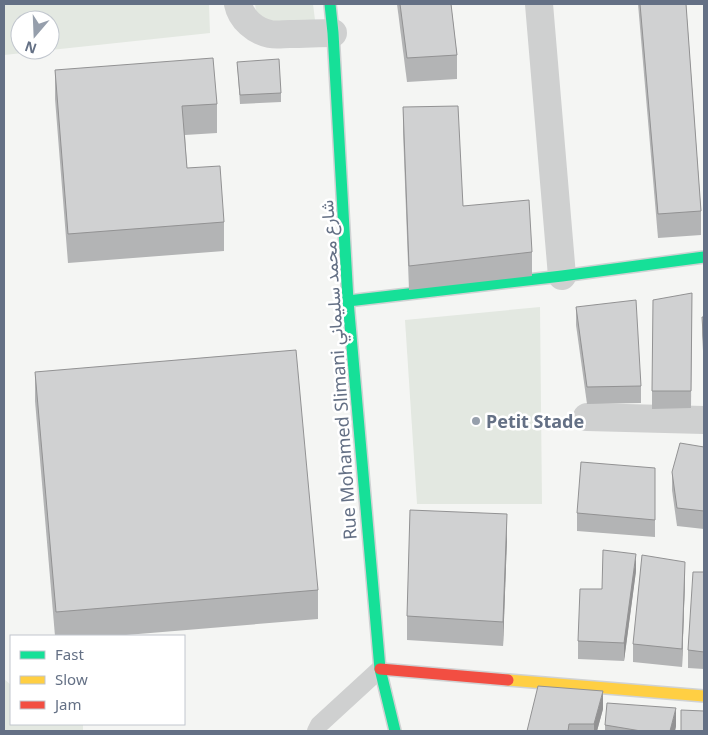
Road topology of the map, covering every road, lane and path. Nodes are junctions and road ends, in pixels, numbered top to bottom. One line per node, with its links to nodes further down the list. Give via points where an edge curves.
1 (238, 4): 4 (street, via 245,19 262,32 272,35)
2 (330, 4): 4 (street, Rue Mohamed Slimani شارع محمد سليماني)
3 (539, 4): 6 (street)
4 (333, 33): 7 (street, Rue Mohamed Slimani شارع محمد سليماني)
5 (704, 257): 6 (street)
6 (562, 276): 7 (street)
7 (348, 301): 10 (street, Rue Mohamed Slimani شارع محمد سليماني)
8 (588, 417): 9 (street)
9 (704, 420)
10 (380, 669): 11 (street); 12 (lane); 13 (street, Rue Mohamed Slimani شارع محمد سليماني)
11 (704, 696)
12 (316, 731)
13 (395, 731)

